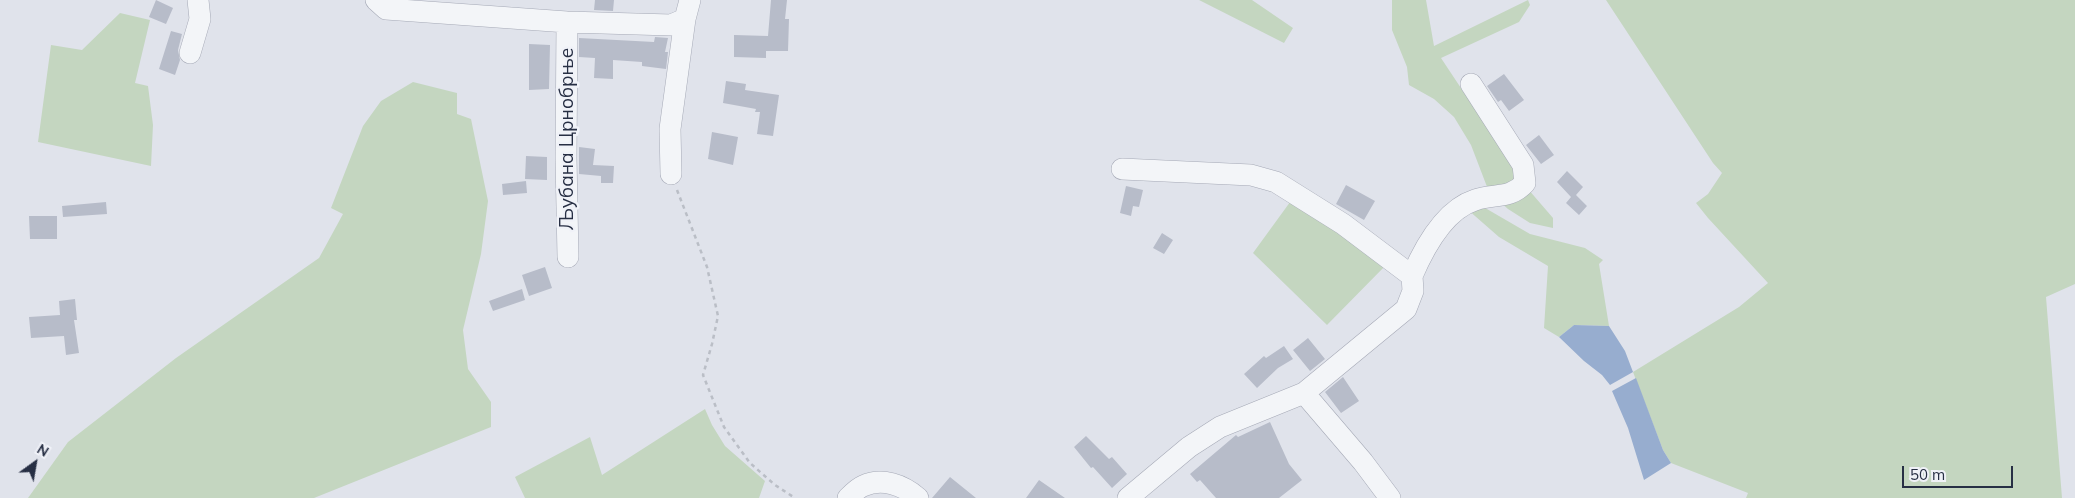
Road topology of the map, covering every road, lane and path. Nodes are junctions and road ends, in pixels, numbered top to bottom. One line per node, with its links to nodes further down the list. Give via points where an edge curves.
1 (198, 0): 5 (street, via 200,19)
2 (376, 0): 4 (street, Љубана Црнобрње, via 386,9 400,11)
3 (688, 10): 4 (street, Љубана Црнобрње, via 671,25); 8 (street, Љубана Црнобрње, via 670,129)
4 (567, 22): 9 (street, Љубана Црнобрње)
5 (190, 53)
6 (1471, 84): 10 (street, via 1523,165 1525,183 1516,192 1475,200 1461,207 1449,217 1422,253)
7 (1122, 169): 10 (street, via 1251,175 1276,182 1343,224)
8 (671, 174): 12 (path, via 707,267 718,316 703,375 724,427 750,463)
9 (568, 257)
10 (1412, 276): 11 (street, via 1413,291 1406,310)
11 (1304, 394): 15 (street, via 1220,427 1189,447); 16 (street)
12 (796, 498)
13 (848, 498): 14 (street, via 862,486 880,482 895,484)
14 (918, 498)
15 (1128, 498)
16 (1390, 498)

